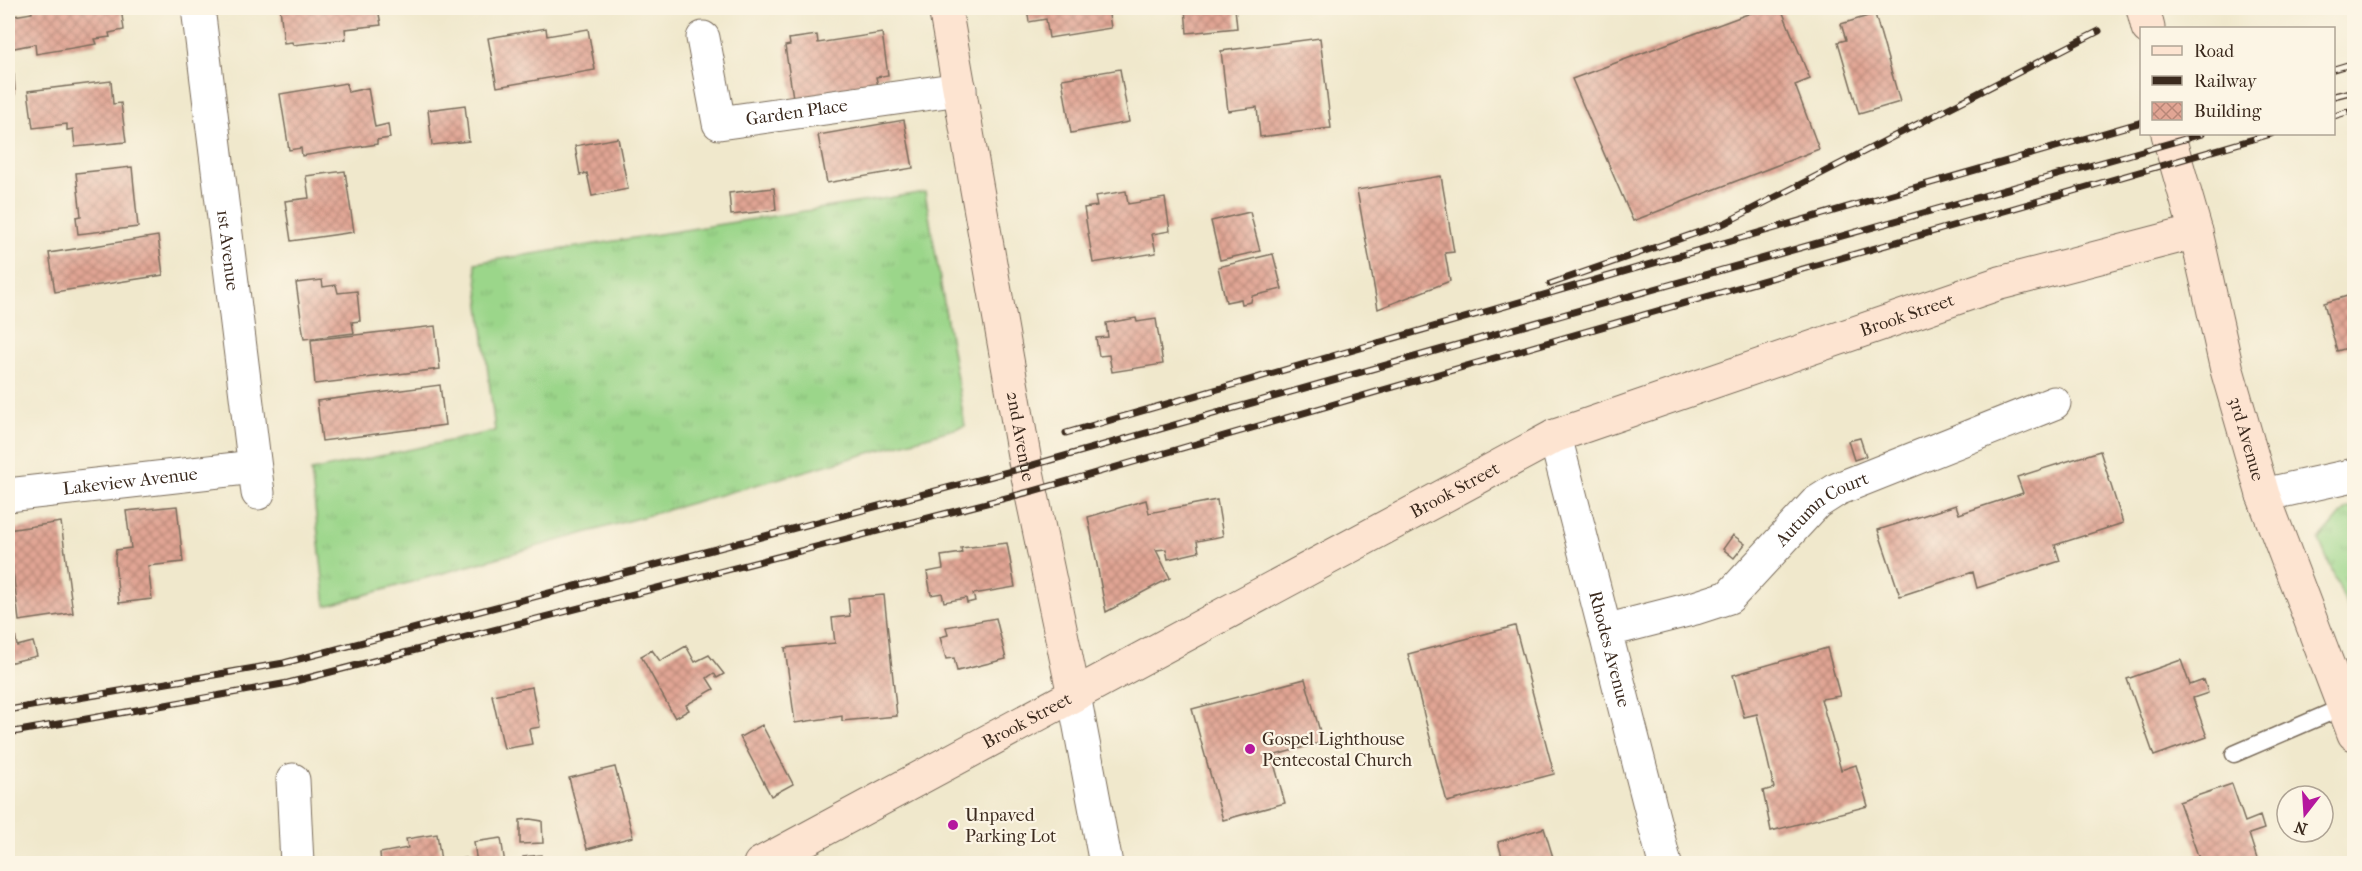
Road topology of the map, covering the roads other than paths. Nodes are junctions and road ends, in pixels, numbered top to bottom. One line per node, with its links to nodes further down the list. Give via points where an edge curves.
1 (198, 8): 12 (street, 1st Avenue)
2 (945, 8): 6 (street, 2nd Avenue)
3 (2144, 8): 4 (street)
4 (2148, 27)
5 (703, 38): 6 (street, Garden Place, via 719,123)
6 (960, 89): 16 (street, 2nd Avenue, via 1026,467)
7 (2168, 135): 8 (street, 3rd Avenue)
8 (2196, 232): 10 (street, Brook Street, via 2000,284); 14 (street, 3rd Avenue, via 2227,370)
9 (2054, 403): 15 (street, Autumn Court, via 1838,489 1816,503 1729,597)
10 (1555, 436): 15 (street, Rhodes Avenue); 16 (street, Brook Street)
11 (2355, 475): 14 (street)
12 (256, 480): 13 (street, Lakeview Avenue)
13 (8, 495)
14 (2263, 495): 17 (street, 3rd Avenue)
15 (1605, 631): 23 (street, Rhodes Avenue)
16 (1074, 695): 21 (street, Brook Street); 22 (street, 2nd Avenue)
17 (2349, 721): 18 (lane)
18 (2234, 754)
19 (293, 780): 20 (street)
20 (297, 864)
21 (760, 864)
22 (1106, 864)
23 (1665, 864)

